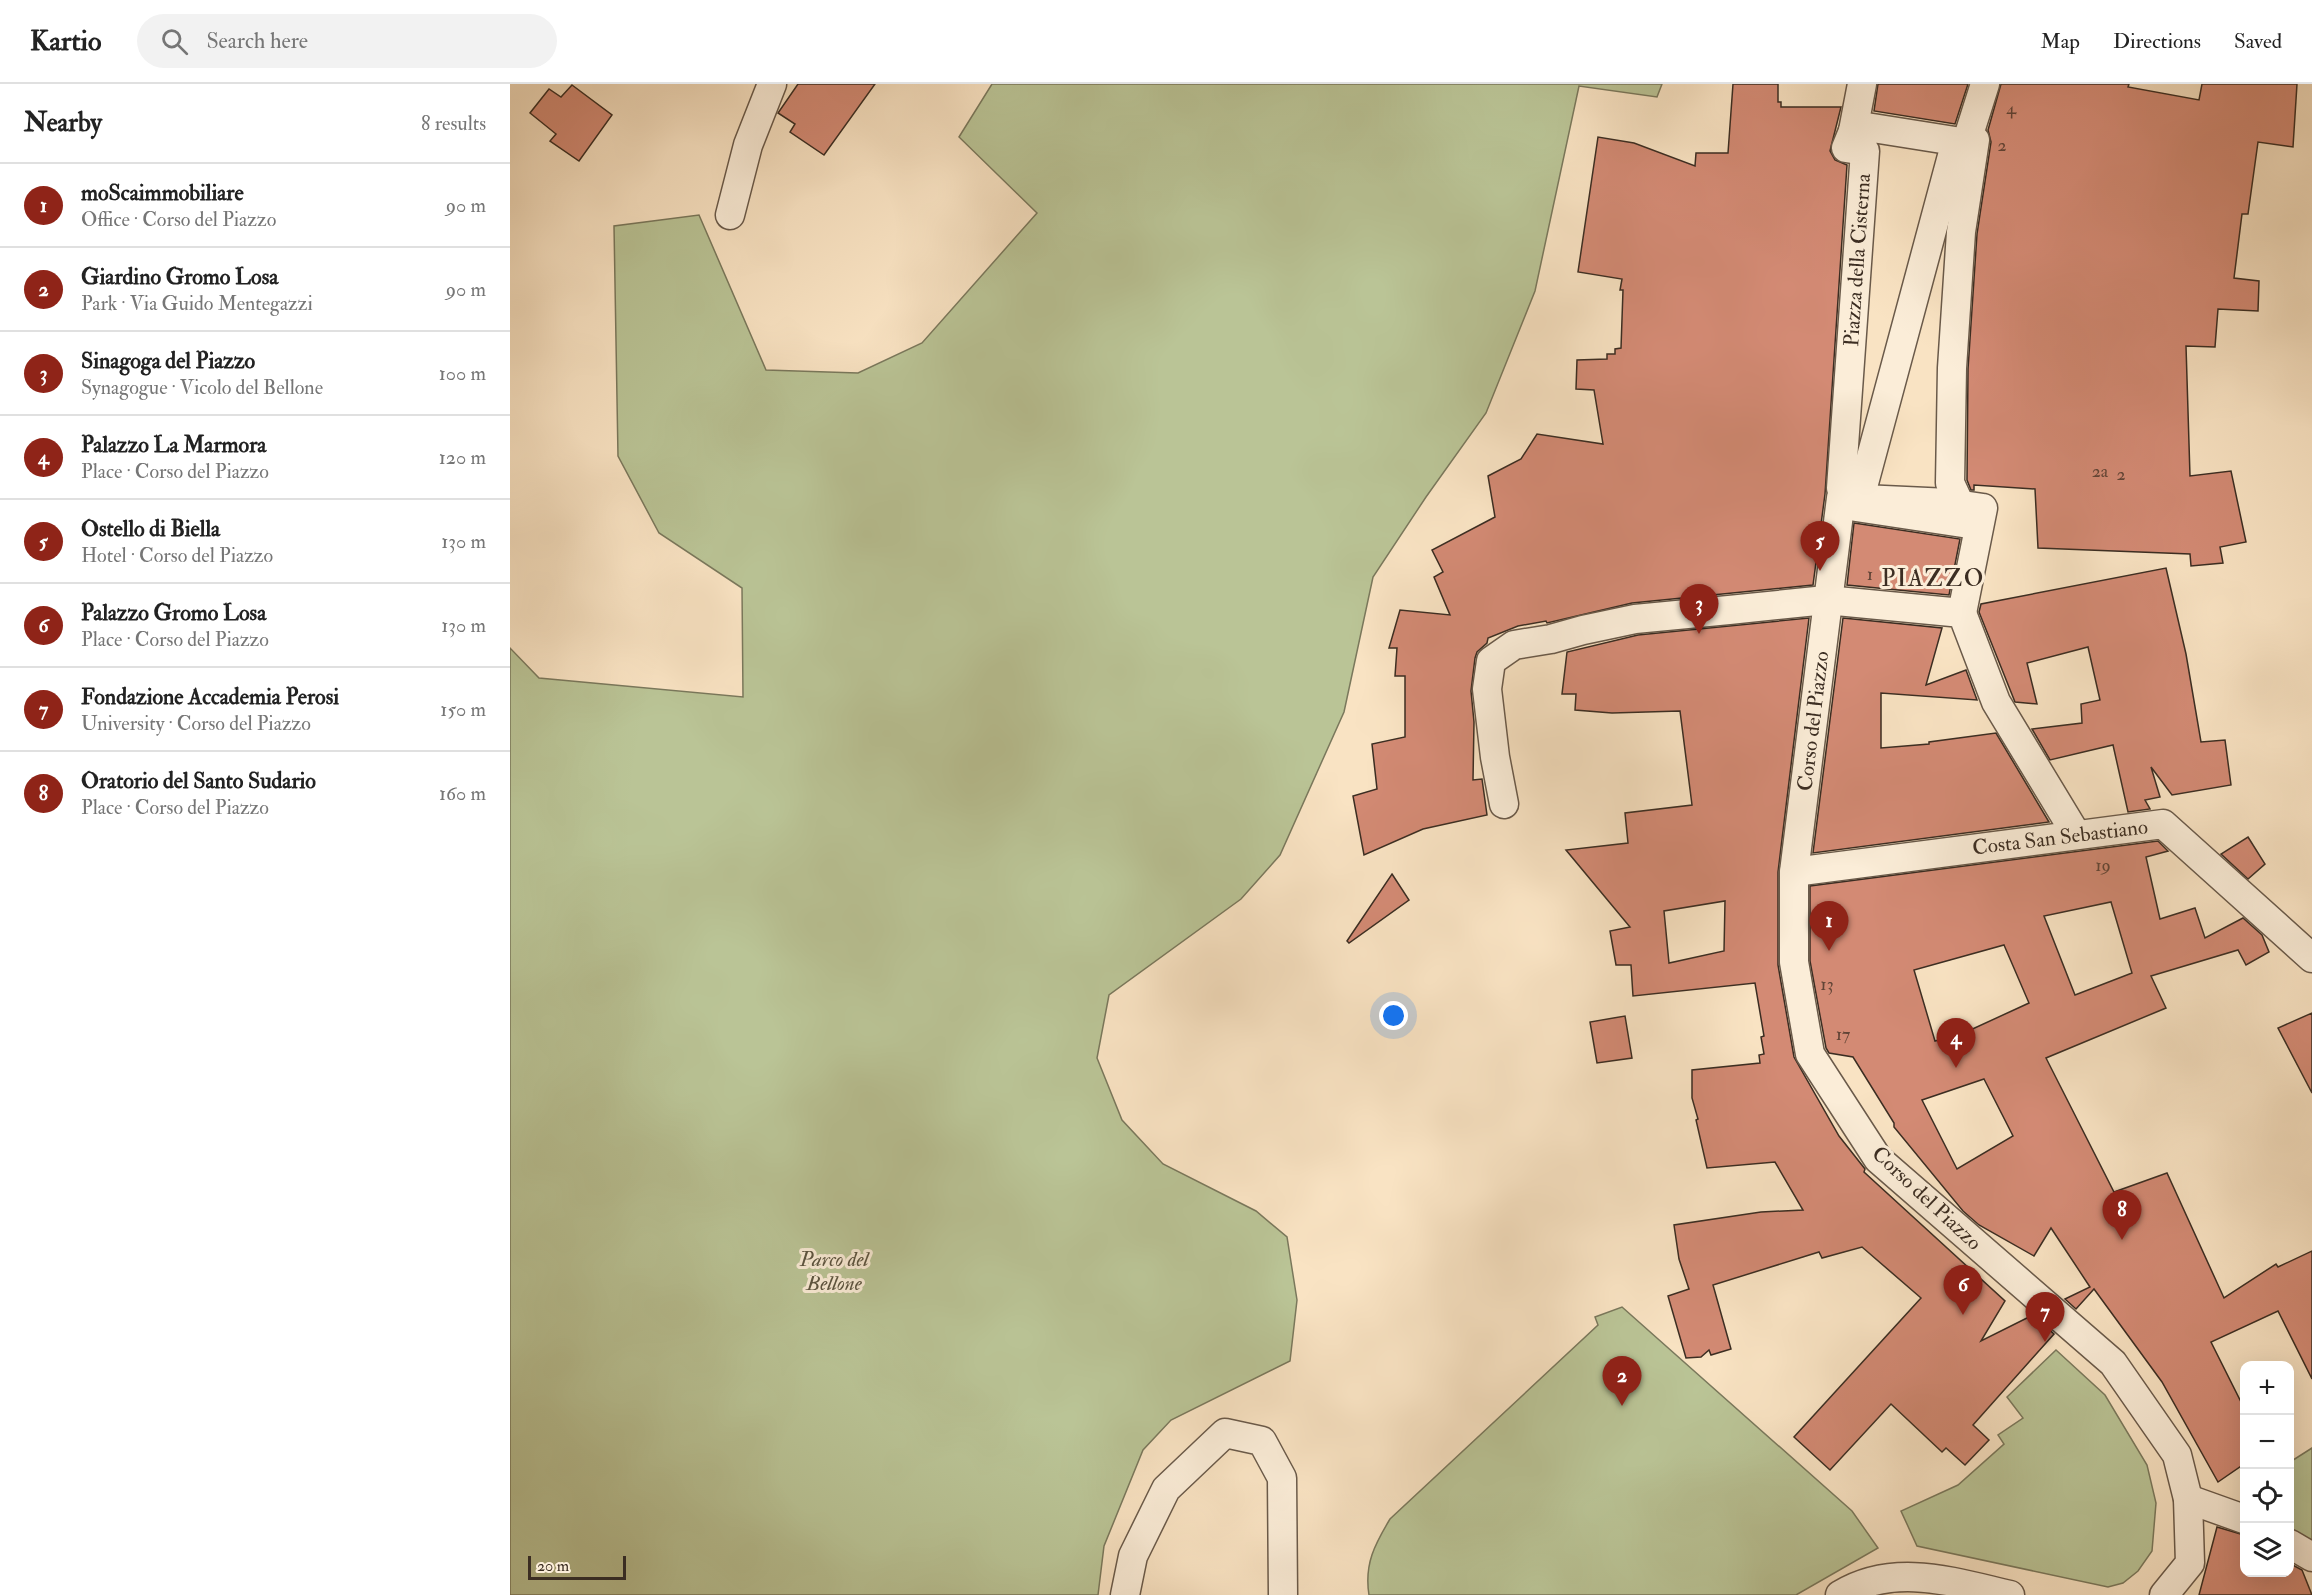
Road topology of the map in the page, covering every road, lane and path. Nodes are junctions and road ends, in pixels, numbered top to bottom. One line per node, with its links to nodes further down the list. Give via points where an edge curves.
1 (772, 84): 6 (street, via 748,145)
2 (1862, 84): 4 (street)
3 (1985, 84): 5 (street)
4 (1853, 130): 5 (street, via 1860,126); 7 (street, Piazza della Cisterna, via 1846,148 1865,151 1841,488)
5 (1960, 149): 7 (street); 8 (street, via 1975,140 1961,232 1952,368 1950,483)
6 (730, 215)
7 (1852, 498): 8 (street, via 1856,507 1969,524); 9 (street, Corso del Piazzo, via 1841,498)
8 (1972, 506): 10 (street)
9 (1826, 600): 10 (street); 11 (street, via 1635,619 1507,650 1491,661 1488,689); 13 (street, Corso del Piazzo)
10 (1962, 614): 12 (street, via 1996,702)
11 (1504, 804)
12 (2076, 834): 13 (street, Costa San Sebastiano); 14 (street, Costa San Sebastiano, via 2163,824)
13 (1794, 872): 15 (street, Corso del Piazzo, via 1794,962 1810,1054 1878,1159 2113,1363 2177,1455)
14 (2312, 958)
15 (2188, 1499): 16 (street); 23 (street, Corso del Piazzo, via 2190,1563)
16 (2240, 1518)
17 (2294, 1547): 18 (street)
18 (2312, 1557)
19 (1125, 1595): 20 (street, via 1133,1556 1166,1490 1225,1433 1262,1441 1282,1478)
20 (1283, 1595)
21 (1840, 1595): 22 (street, via 1853,1587 1892,1576 1942,1579)
22 (2010, 1595)
23 (2164, 1595)

